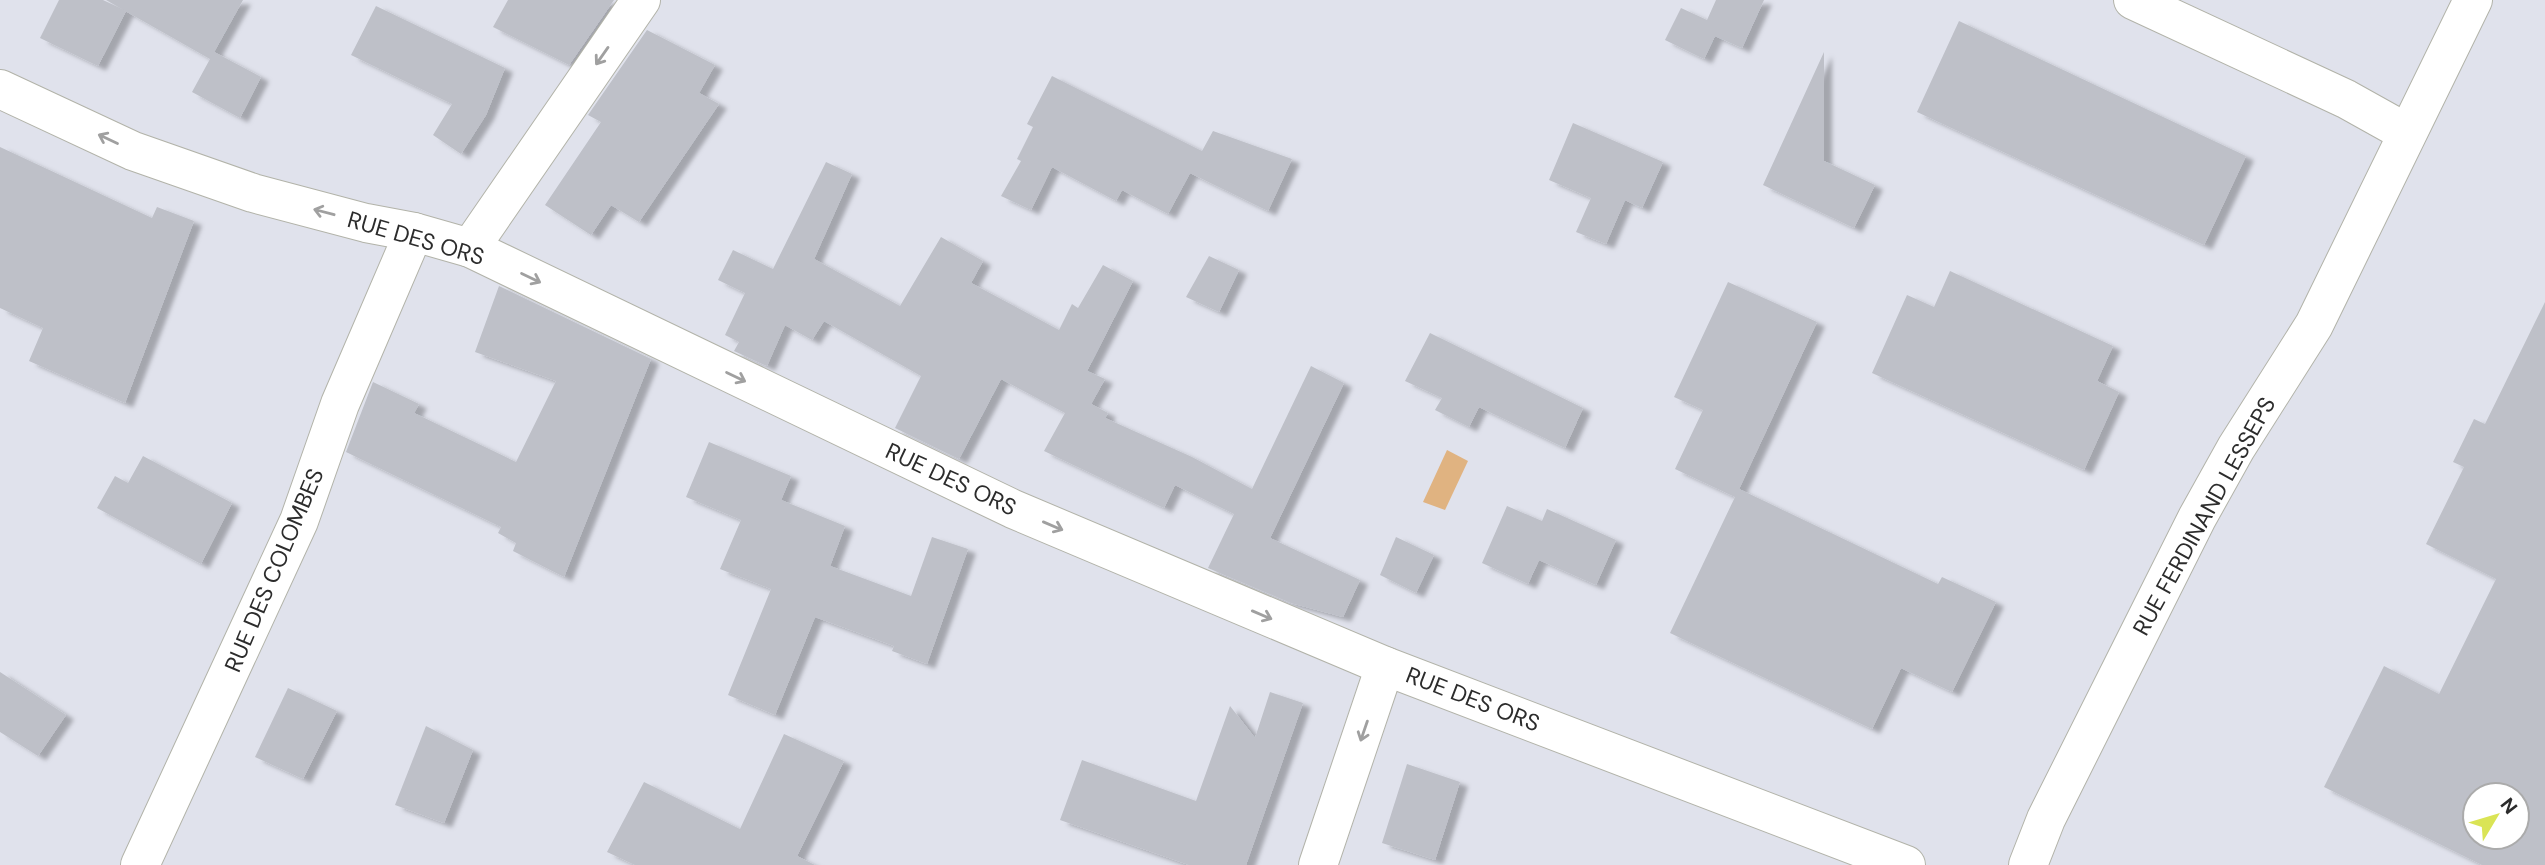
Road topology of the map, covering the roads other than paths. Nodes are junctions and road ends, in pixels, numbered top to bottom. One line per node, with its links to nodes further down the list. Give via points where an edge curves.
1 (641, 0): 7 (street, one-way to 7)
2 (2133, 0): 5 (street, via 2346,99)
3 (2473, 0): 5 (street, RUE FERDINAND LESSEPS)
4 (0, 89): 6 (street, RUE DES ORS, one-way to 4, via 253,192 145,155)
5 (2407, 133): 12 (street, RUE FERDINAND LESSEPS, via 2314,325 2197,518 2046,819)
6 (414, 232): 7 (street, RUE DES ORS); 9 (street, RUE DES COLOMBES, via 340,404 299,521)
7 (470, 248): 8 (street, RUE DES ORS, one-way to 8, via 1013,509)
8 (1385, 666): 10 (street, one-way to 10); 11 (street, RUE DES ORS)
9 (140, 865)
10 (1318, 865)
11 (1906, 865)
12 (2028, 865)

